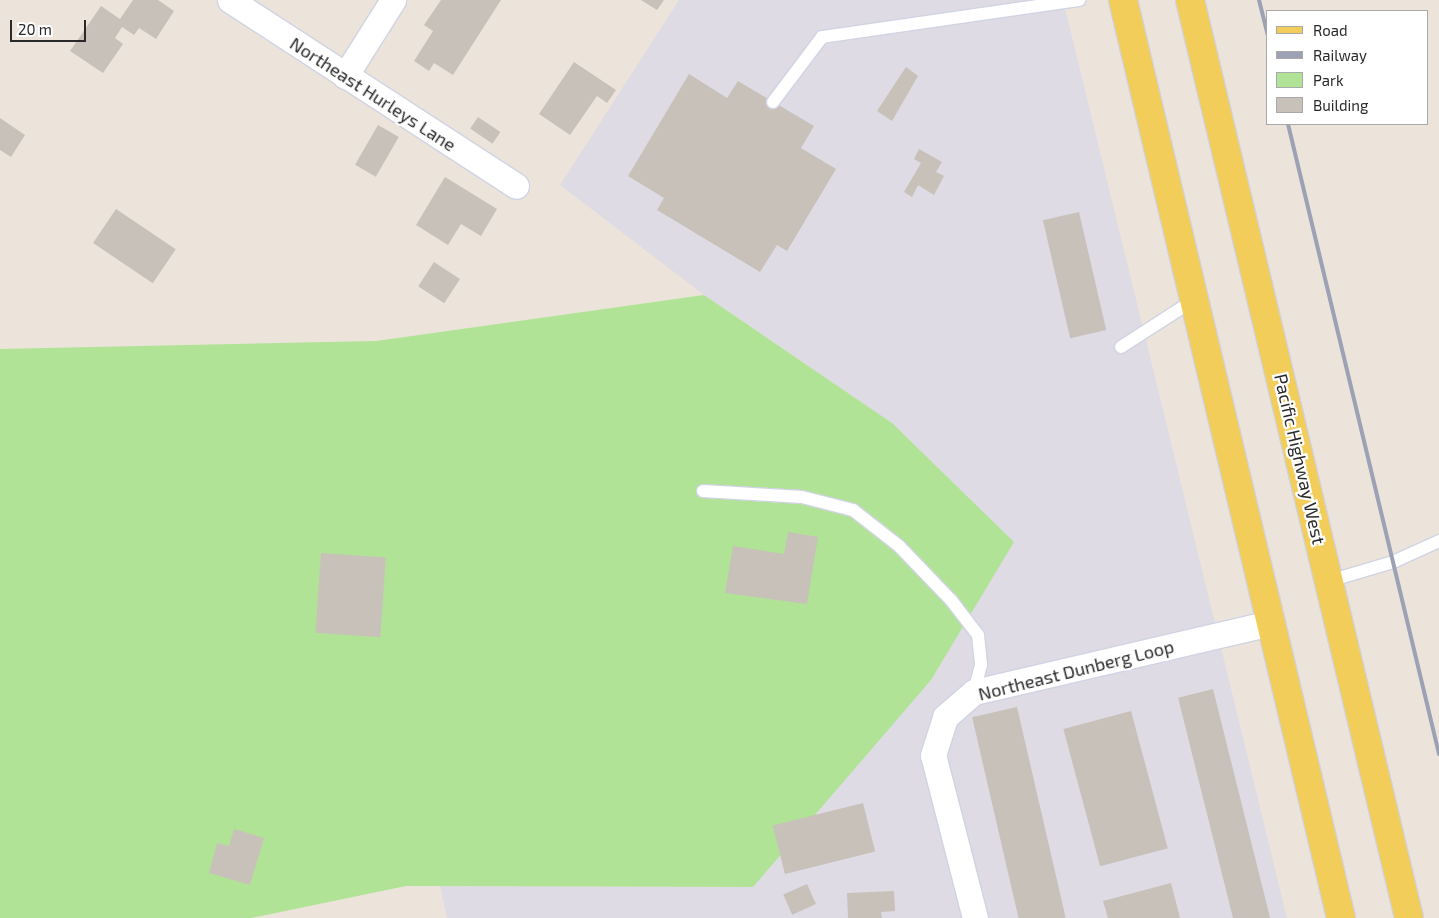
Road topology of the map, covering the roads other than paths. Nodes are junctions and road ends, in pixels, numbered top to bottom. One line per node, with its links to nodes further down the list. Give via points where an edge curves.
1 (230, 0): 6 (street, Northeast Hurleys Lane)
2 (393, 0): 6 (street)
3 (1079, 0): 7 (lane, via 822,36)
4 (1123, 0): 9 (main road)
5 (1190, 0): 13 (main road, Pacific Highway West)
6 (345, 76): 8 (street, Northeast Hurleys Lane)
7 (773, 102)
8 (516, 186)
9 (1194, 300): 10 (lane); 14 (main road)
10 (1122, 347)
11 (703, 491): 15 (lane, via 802,497 853,510 899,546 978,634 981,665)
12 (1439, 540): 13 (lane, via 1393,562)
13 (1329, 581): 18 (main road, Pacific Highway West)
14 (1271, 623): 15 (street, Northeast Dunberg Loop); 17 (main road)
15 (974, 692): 16 (street, Northeast Dunberg Loop, via 945,716 934,756)
16 (975, 918)
17 (1341, 918)
18 (1409, 918)

